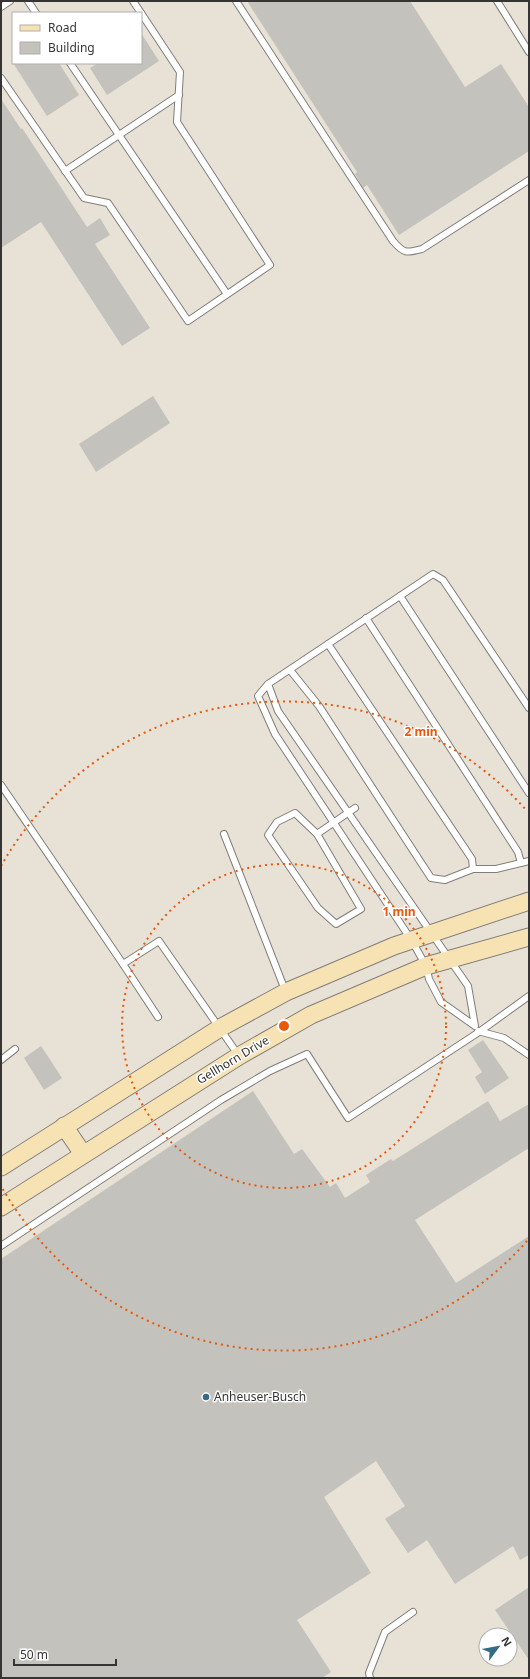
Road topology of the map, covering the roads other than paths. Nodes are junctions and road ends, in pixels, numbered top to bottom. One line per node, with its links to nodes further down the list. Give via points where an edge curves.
1 (10, 1): 6 (lane)
2 (28, 1): 7 (lane)
3 (133, 1): 8 (lane)
4 (236, 1): 16 (lane, via 400,249 408,252 422,249)
5 (497, 1): 10 (lane)
6 (1, 7)
7 (35, 12)
8 (140, 12)
9 (142, 15): 13 (lane, via 180,72)
10 (529, 52)
11 (71, 64): 14 (lane)
12 (1, 78): 15 (lane)
13 (179, 95): 14 (lane); 17 (lane, via 177,122 270,265)
14 (120, 136): 15 (lane); 17 (lane)
15 (65, 171): 17 (lane, via 84,198 108,203 188,321)
16 (529, 180)
17 (227, 294)
18 (400, 596): 19 (lane); 23 (lane, via 433,574 443,580); 25 (lane)
19 (366, 618): 20 (lane); 32 (lane, via 518,852)
20 (328, 644): 21 (lane); 33 (lane, via 472,859)
21 (290, 670): 22 (lane); 33 (lane, via 319,706 431,878 445,880)
22 (268, 684): 27 (lane, via 278,711); 28 (lane, via 258,696 275,734)
23 (529, 708)
24 (1, 785): 39 (lane)
25 (529, 793)
26 (355, 808): 27 (lane)
27 (348, 812): 28 (lane); 35 (lane)
28 (333, 822): 30 (lane); 37 (lane)
29 (224, 834): 41 (lane)
30 (317, 834): 30 (lane, via 361,909 336,924 318,908 268,835 277,822 295,813)
31 (529, 861): 32 (lane)
32 (521, 863): 33 (lane, via 496,869)
33 (474, 869)
34 (529, 901): 35 (main road)
35 (431, 934): 37 (main road); 38 (lane)
36 (529, 937): 38 (main road, Gellhorn Drive)
37 (412, 941): 40 (lane); 41 (main road, via 394,946)
38 (448, 959): 40 (main road, Gellhorn Drive); 45 (lane, via 468,986)
39 (123, 964): 43 (lane); 44 (lane, via 159,941)
40 (426, 966): 45 (lane, via 429,979 442,1002); 48 (main road, Gellhorn Drive, via 311,1015)
41 (286, 992): 44 (main road)
42 (529, 996): 45 (lane)
43 (158, 1018)
44 (220, 1028): 48 (lane); 50 (main road)
45 (477, 1029): 47 (lane, via 504,1038); 54 (lane, via 348,1118 307,1054 270,1071 221,1100)
46 (15, 1049): 49 (lane)
47 (529, 1055)
48 (239, 1056): 51 (main road, Gellhorn Drive)
49 (1, 1060)
50 (64, 1126): 51 (main road); 52 (main road)
51 (83, 1154): 53 (main road, Gellhorn Drive)
52 (1, 1167)
53 (1, 1207)
54 (1, 1246)
55 (413, 1612): 56 (lane, via 385,1632 368,1673)
56 (370, 1678)

